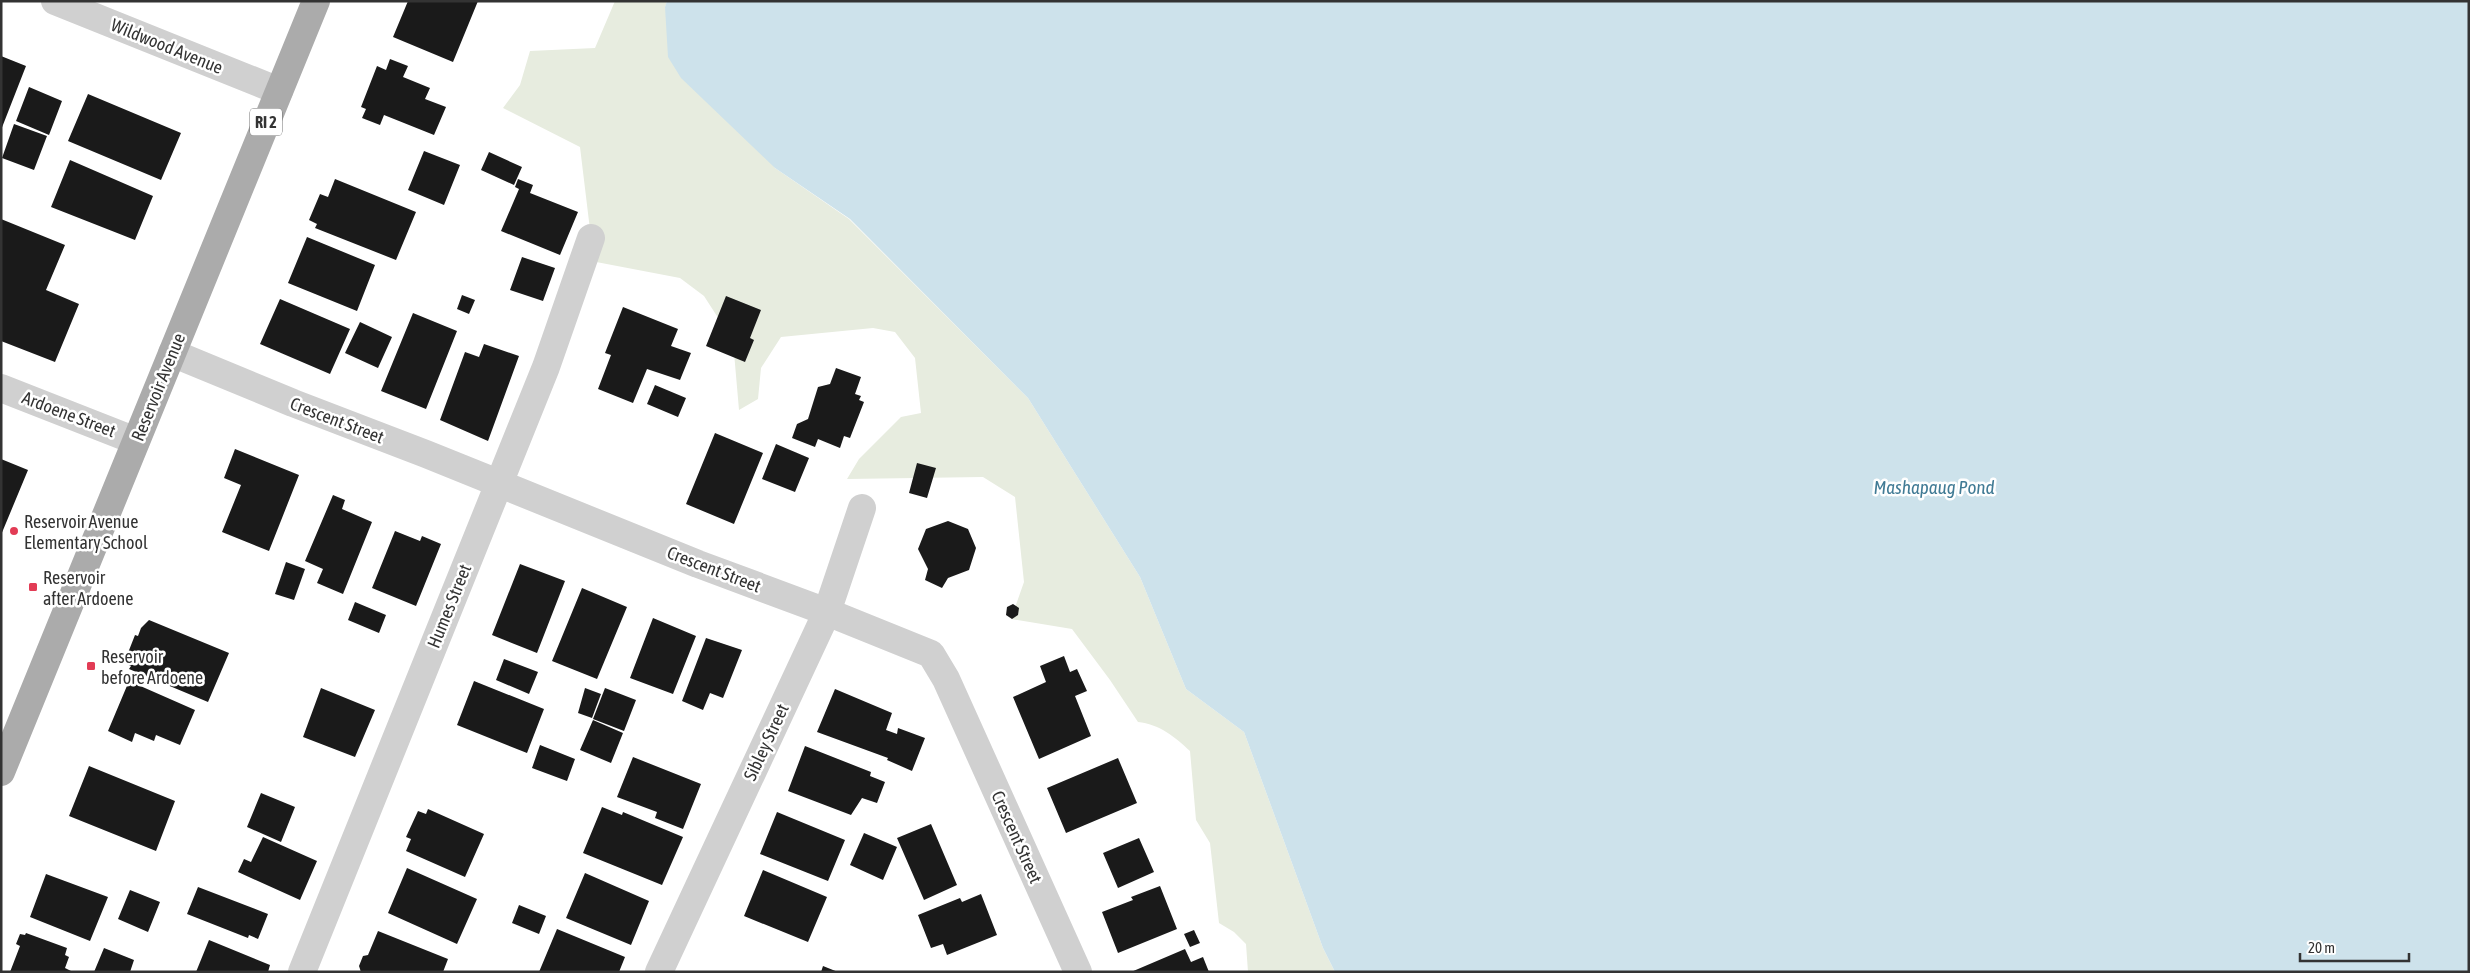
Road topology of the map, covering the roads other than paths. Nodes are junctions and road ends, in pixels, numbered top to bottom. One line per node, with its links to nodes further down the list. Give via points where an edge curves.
1 (55, 1): 3 (street, Wildwood Avenue)
2 (316, 1): 3 (main road, Reservoir Avenue / RI 2)
3 (279, 91): 5 (main road, Reservoir Avenue / RI 2)
4 (592, 238): 8 (street, Humes Street, via 546,367)
5 (172, 353): 7 (main road, Reservoir Avenue / RI 2); 8 (street, Crescent Street)
6 (1, 388): 7 (street, Ardoene Street)
7 (136, 441): 11 (main road, Reservoir Avenue / RI 2)
8 (499, 484): 10 (street, Crescent Street); 12 (street, Humes Street)
9 (862, 508): 10 (street, Sibley Street)
10 (827, 612): 13 (street, Sibley Street); 14 (street, Crescent Street, via 931,654 946,679)
11 (1, 772)
12 (302, 972)
13 (659, 972)
14 (1078, 972)

